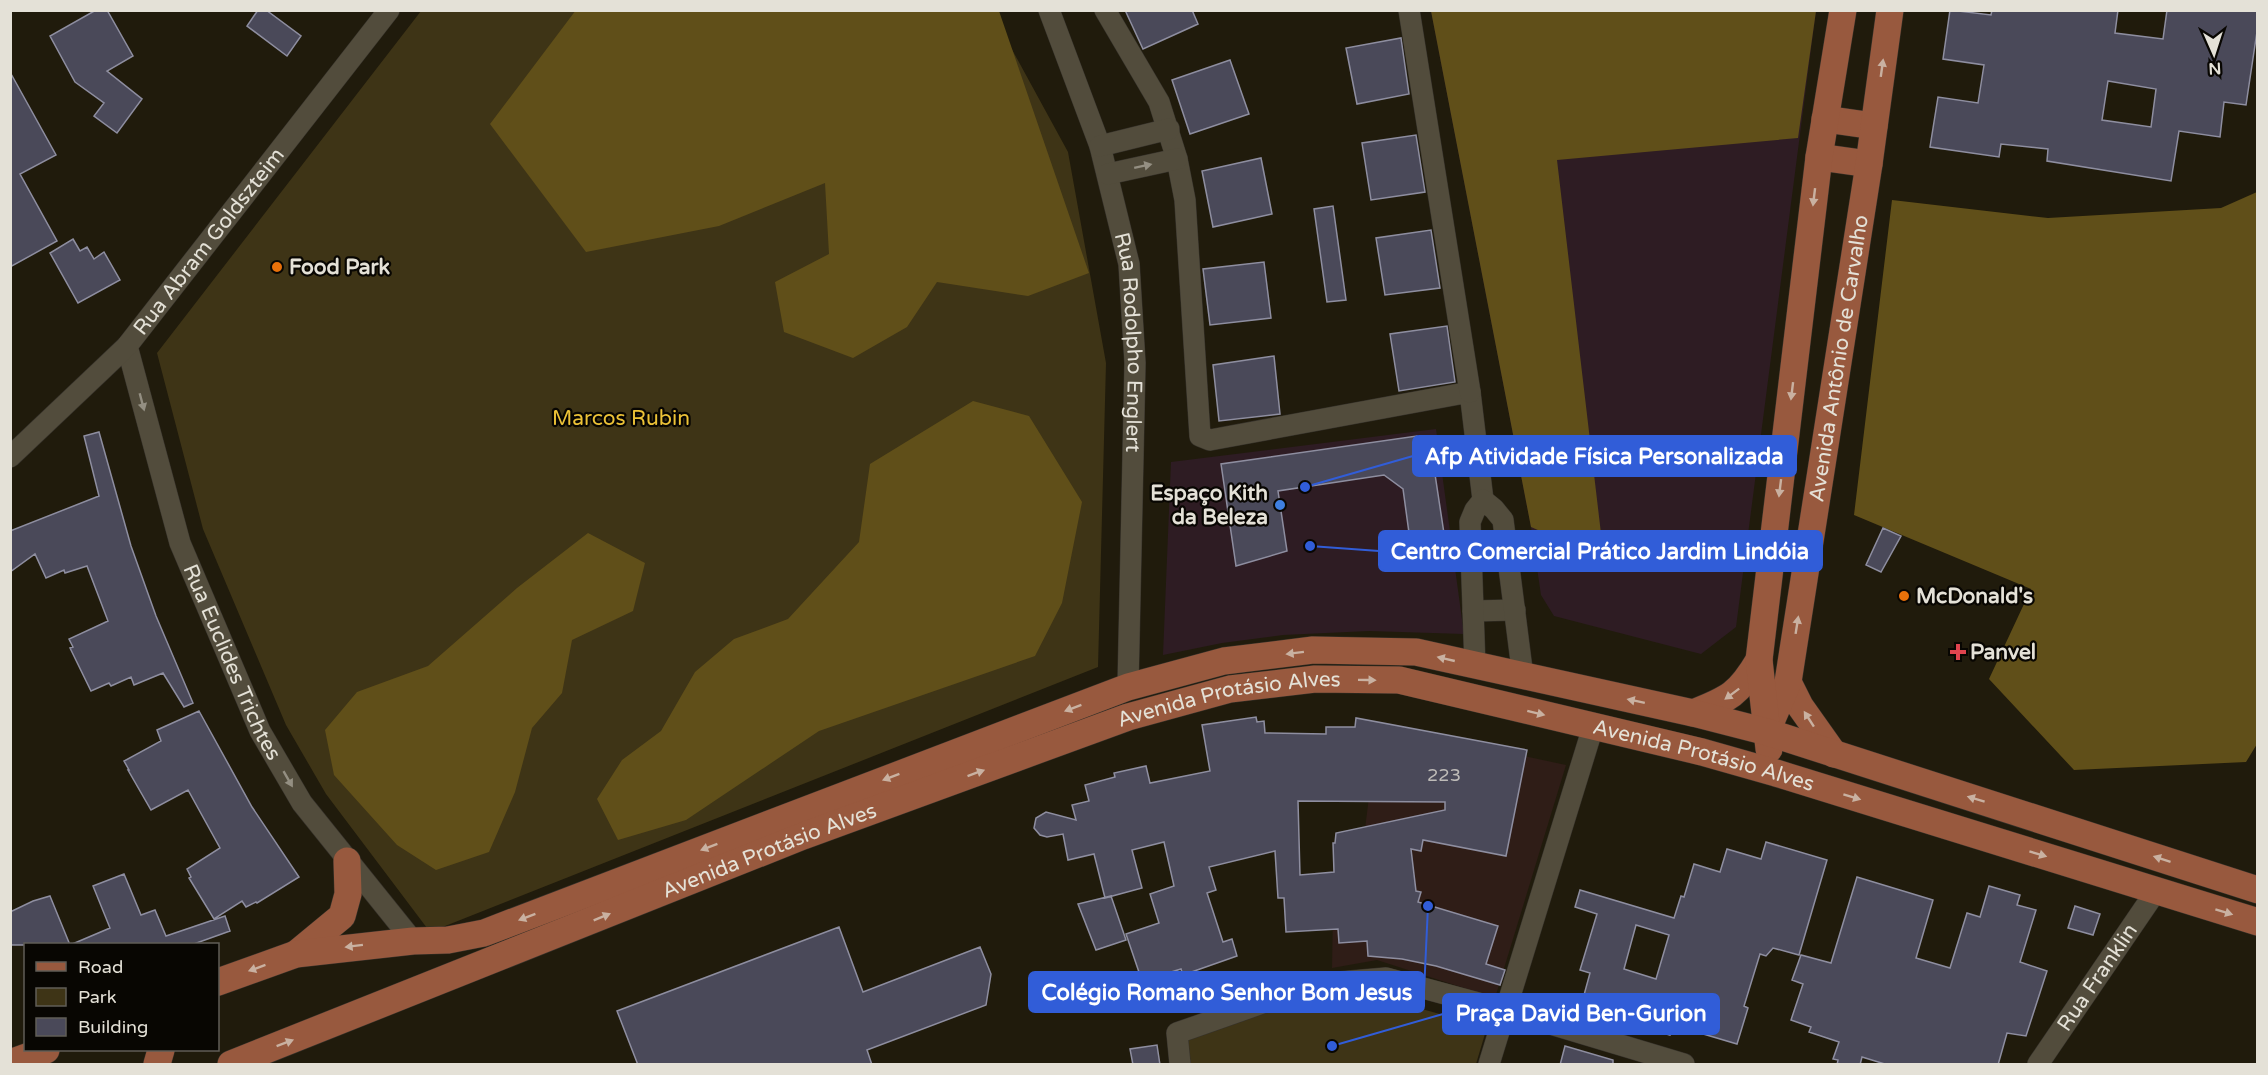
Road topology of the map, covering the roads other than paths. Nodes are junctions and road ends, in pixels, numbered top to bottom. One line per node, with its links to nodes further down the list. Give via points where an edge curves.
1 (389, 10): 15 (street, Rua Abram Goldszteim)
2 (1049, 10): 10 (street, Rua Rodolpho Englert)
3 (1105, 10): 9 (street, via 1159,102)
4 (1409, 10): 16 (street)
5 (1843, 10): 7 (main road, Avenida Antônio de Carvalho)
6 (1890, 10): 8 (main road, Avenida Antônio de Carvalho, one-way to 6)
7 (1825, 118): 8 (main road); 11 (main road, Avenida Antônio de Carvalho)
8 (1874, 126): 13 (main road, Avenida Antônio de Carvalho)
9 (1169, 129): 10 (street); 12 (street)
10 (1100, 146): 14 (street, Rua Rodolpho Englert)
11 (1819, 157): 13 (main road); 21 (main road, Avenida Antônio de Carvalho, one-way to 21)
12 (1177, 159): 14 (street, one-way to 12); 16 (street, via 1185,200 1200,436 1210,440)
13 (1869, 164): 24 (main road, Avenida Antônio de Carvalho, one-way to 13)
14 (1108, 174): 25 (street, Rua Rodolpho Englert, via 1129,264 1135,363)
15 (127, 346): 17 (street, Rua Abram Goldszteim); 32 (street, Rua Euclides Trichtes, one-way to 32, via 180,543 260,732 302,803)
16 (1470, 392): 18 (street)
17 (10, 457)
18 (1483, 500): 19 (street, via 1503,520); 20 (street, via 1470,522)
19 (1515, 610): 20 (street); 23 (street)
20 (1473, 611): 22 (street)
21 (1759, 660): 26 (main road, one-way to 26, via 1735,694); 28 (main road, Avenida Antônio de Carvalho)
22 (1475, 666): 23 (main road, Avenida Protásio Alves); 25 (main road, Avenida Protásio Alves, one-way to 25, via 1416,652 1313,650 1224,661)
23 (1523, 677): 26 (main road, Avenida Protásio Alves, one-way to 23)
24 (1788, 682): 28 (main road, Avenida Antônio de Carvalho); 30 (main road, one-way to 24)
25 (1128, 687): 36 (main road, Avenida Protásio Alves, one-way to 36, via 484,933)
26 (1693, 713): 28 (main road, Avenida Protásio Alves)
27 (1593, 727): 29 (main road, Avenida Protásio Alves); 38 (main road, Avenida Protásio Alves, one-way to 27, via 803,836 1128,717 1230,689 1315,679 1399,680); 40 (street)
28 (1767, 732): 29 (main road, via 1744,743); 30 (main road, Avenida Protásio Alves); 31 (main road)
29 (1702, 752): 31 (main road, Avenida Protásio Alves)
30 (1834, 754): 33 (main road, Avenida Protásio Alves, one-way to 30)
31 (1776, 773): 34 (main road, Avenida Protásio Alves, one-way to 34)
32 (347, 861): 36 (street, Rua Euclides Trichtes); 37 (main road, via 348,894 342,916)
33 (2258, 890)
34 (2156, 891): 35 (main road, Avenida Protásio Alves, one-way to 35); 47 (street, Rua Franklin)
35 (2258, 922)
36 (412, 941): 37 (main road, Avenida Protásio Alves, one-way to 37); 38 (main road)
37 (296, 954): 39 (main road, Avenida Protásio Alves, one-way to 39)
38 (450, 978): 43 (main road, Avenida Protásio Alves, one-way to 38)
39 (219, 982)
40 (1504, 1010): 44 (street, via 1386,978 1317,984 1177,1033); 45 (street); 46 (street)
41 (43, 1051): 42 (main road)
42 (10, 1063)
43 (231, 1065)
44 (1180, 1065)
45 (1489, 1065)
46 (1684, 1065)
47 (2038, 1065)

